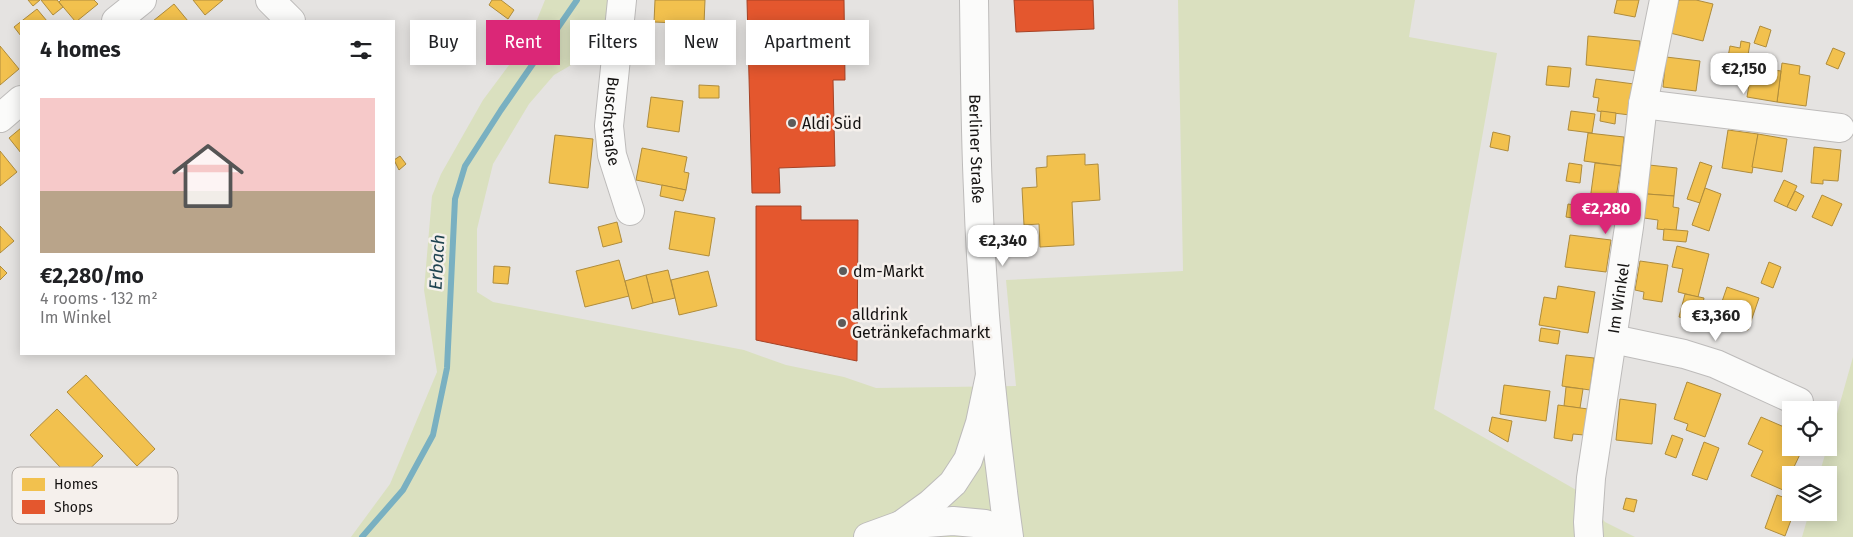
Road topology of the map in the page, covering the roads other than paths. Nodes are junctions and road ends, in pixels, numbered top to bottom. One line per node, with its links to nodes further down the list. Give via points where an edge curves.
1 (142, 0): 6 (street)
2 (270, 0): 7 (street)
3 (622, 0): 12 (street, Buschstraße, via 609,126 612,155)
4 (974, 0): 14 (street, Berliner Straße, via 978,189)
5 (1664, 0): 9 (street, Im Winkel)
6 (117, 20)
7 (290, 20)
8 (20, 101): 10 (street)
9 (1643, 104): 11 (street); 13 (street, Im Winkel)
10 (0, 118)
11 (1840, 128)
12 (630, 211)
13 (1613, 339): 15 (street, via 1716,364); 19 (street, Im Winkel, via 1591,478)
14 (990, 375): 16 (street, via 968,460 952,483); 17 (street, Berliner Straße)
15 (1797, 401)
16 (901, 525): 17 (street, via 953,521 985,524); 18 (street)
17 (1008, 536)
18 (868, 537)
19 (1589, 537)

